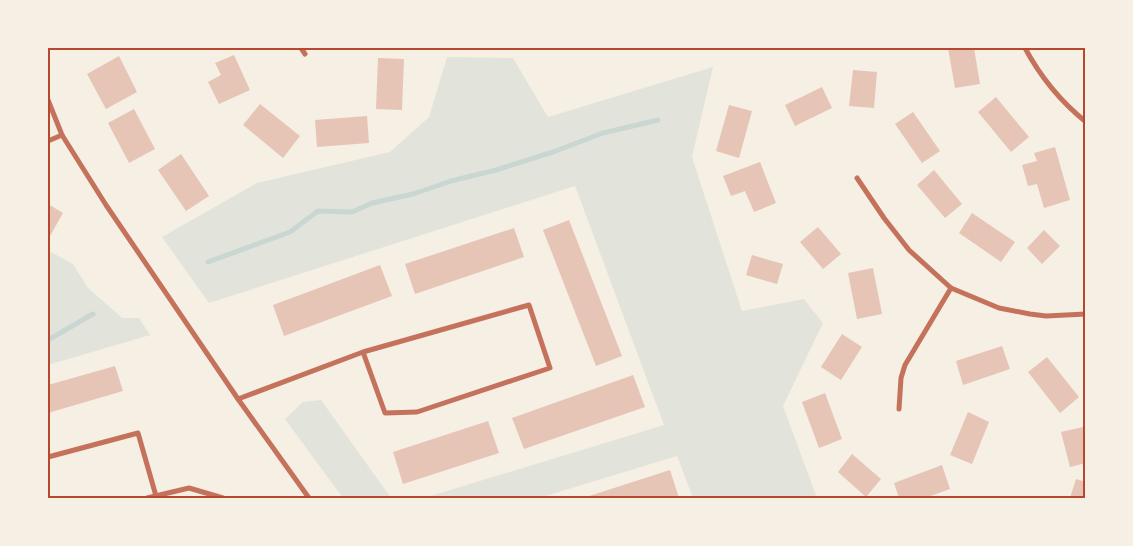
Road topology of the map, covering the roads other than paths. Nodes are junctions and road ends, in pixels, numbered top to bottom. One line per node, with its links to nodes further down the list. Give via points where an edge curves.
1 (301, 48): 3 (street)
2 (1025, 48): 5 (street, via 1061,100)
3 (305, 54)
4 (48, 100): 6 (street)
5 (1086, 122)
6 (62, 135): 7 (street); 12 (street)
7 (48, 141)
8 (857, 178): 9 (street, via 909,250)
9 (951, 288): 10 (street, via 1000,308 1030,314); 13 (street, via 905,365)
10 (1086, 314)
11 (363, 352): 11 (street, via 385,413 417,412 550,368 529,305); 12 (street)
12 (238, 399): 18 (street)
13 (899, 409)
14 (48, 457): 15 (street, via 138,433)
15 (156, 496): 16 (street); 17 (street, via 189,488)
16 (147, 498)
17 (223, 498)
18 (309, 498)

